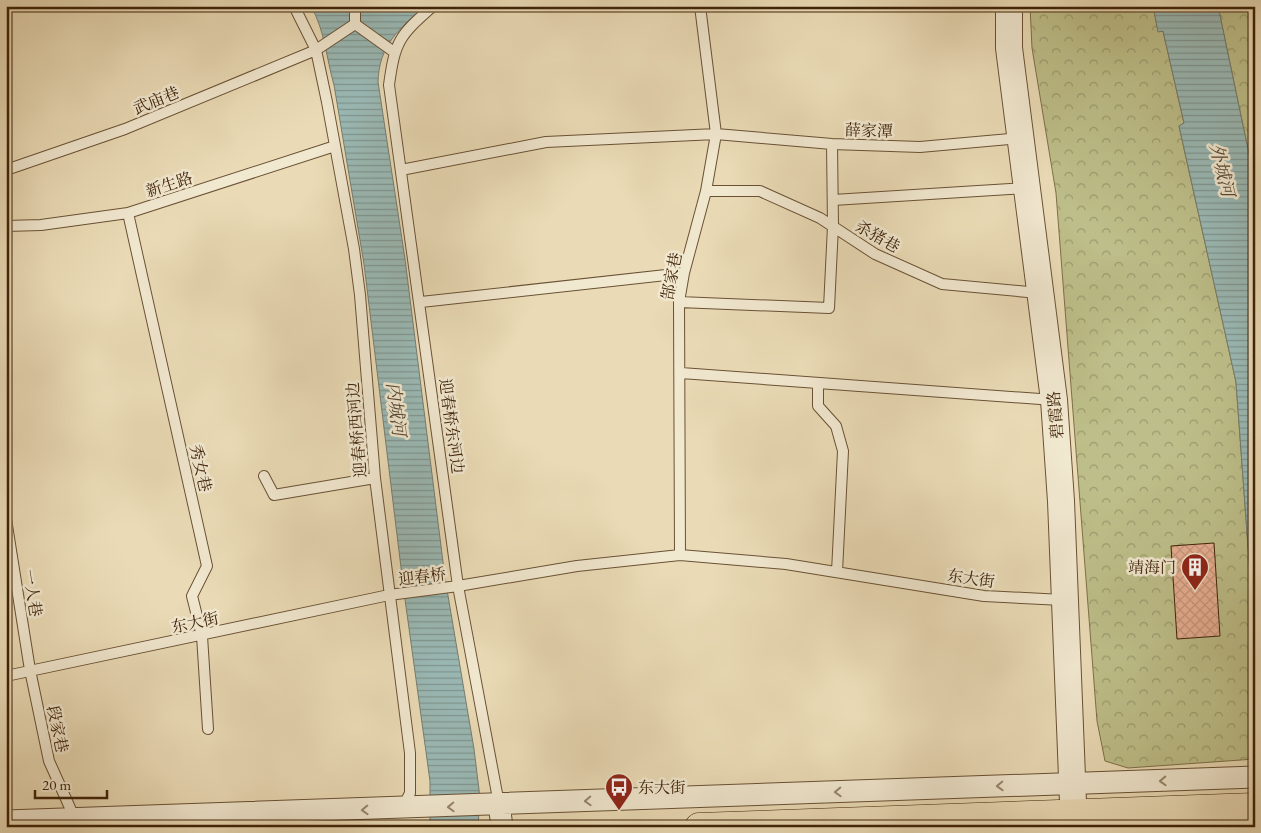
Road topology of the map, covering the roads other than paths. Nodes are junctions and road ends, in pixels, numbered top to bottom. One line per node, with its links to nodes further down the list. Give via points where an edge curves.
1 (294, 6): 7 (lane, 迎春桥西河边)
2 (355, 6): 6 (lane)
3 (432, 6): 8 (lane, via 407,29)
4 (700, 6): 9 (lane, 郜家巷)
5 (1009, 6): 10 (street, 碧霞路, via 1009,48)
6 (355, 24): 7 (lane, 武庙巷); 8 (lane)
7 (316, 50): 12 (lane, 迎春桥西河边); 13 (lane, 武庙巷, via 126,129)
8 (394, 52): 14 (lane, 迎春桥东河边, via 389,86)
9 (716, 134): 11 (lane, 薛家潭); 14 (lane, 薛家潭, via 546,142); 16 (lane, 郜家巷)
10 (1021, 138): 11 (lane, 薛家潭, via 920,147); 15 (street, 碧霞路)
11 (832, 144): 17 (lane)
12 (336, 146): 18 (lane, 新生路); 29 (lane, 迎春桥西河边, via 360,295)
13 (6, 170)
14 (402, 170): 23 (lane, 迎春桥东河边)
15 (1026, 188): 17 (lane); 22 (street, 碧霞路)
16 (706, 191): 20 (lane, 杀猪巷, via 760,191); 21 (lane, 郜家巷)
17 (833, 200): 20 (lane)
18 (128, 213): 19 (lane, 新生路, via 41,225); 36 (lane, 秀女巷, via 208,566 192,596)
19 (6, 226)
20 (833, 226): 22 (lane, 杀猪巷, via 875,254 942,284); 24 (lane, via 829,308)
21 (684, 273): 23 (lane); 24 (lane, 郜家巷)
22 (1041, 293): 27 (street, 碧霞路)
23 (421, 302): 33 (lane, 迎春桥东河边)
24 (679, 302): 25 (lane, 郜家巷)
25 (681, 372): 26 (lane); 31 (lane, 郜家巷)
26 (818, 384): 27 (lane); 32 (lane, via 818,406 836,426 843,451)
27 (1054, 400): 35 (street, 碧霞路)
28 (264, 476): 29 (lane, via 274,495)
29 (375, 478): 34 (lane, 迎春桥西河边)
30 (6, 519): 37 (lane, 一人巷)
31 (680, 555): 32 (lane, 东大街); 33 (lane, 东大街, via 578,566)
32 (837, 572): 35 (lane, 东大街, via 984,596)
33 (458, 586): 34 (lane, 迎春桥); 42 (lane, 迎春桥东河边)
34 (389, 595): 36 (lane, 东大街); 44 (lane, 迎春桥西河边, via 410,754 410,793)
35 (1065, 600): 41 (street, 碧霞路)
36 (202, 636): 37 (lane, 东大街); 39 (lane, 秀女巷)
37 (30, 670): 38 (lane, 东大街); 45 (lane, 段家巷, via 48,761)
38 (6, 676)
39 (208, 729)
40 (1255, 777): 41 (street, one-way to 41)
41 (1073, 784): 42 (street, one-way to 42); 46 (street, 碧霞路)
42 (494, 805): 44 (street, one-way to 44); 48 (street)
43 (1255, 807): 46 (main road)
44 (405, 814): 45 (street, one-way to 45)
45 (75, 820): 47 (street)
46 (1074, 820): 49 (main road)
47 (6, 821)
48 (502, 827)
49 (699, 827)

